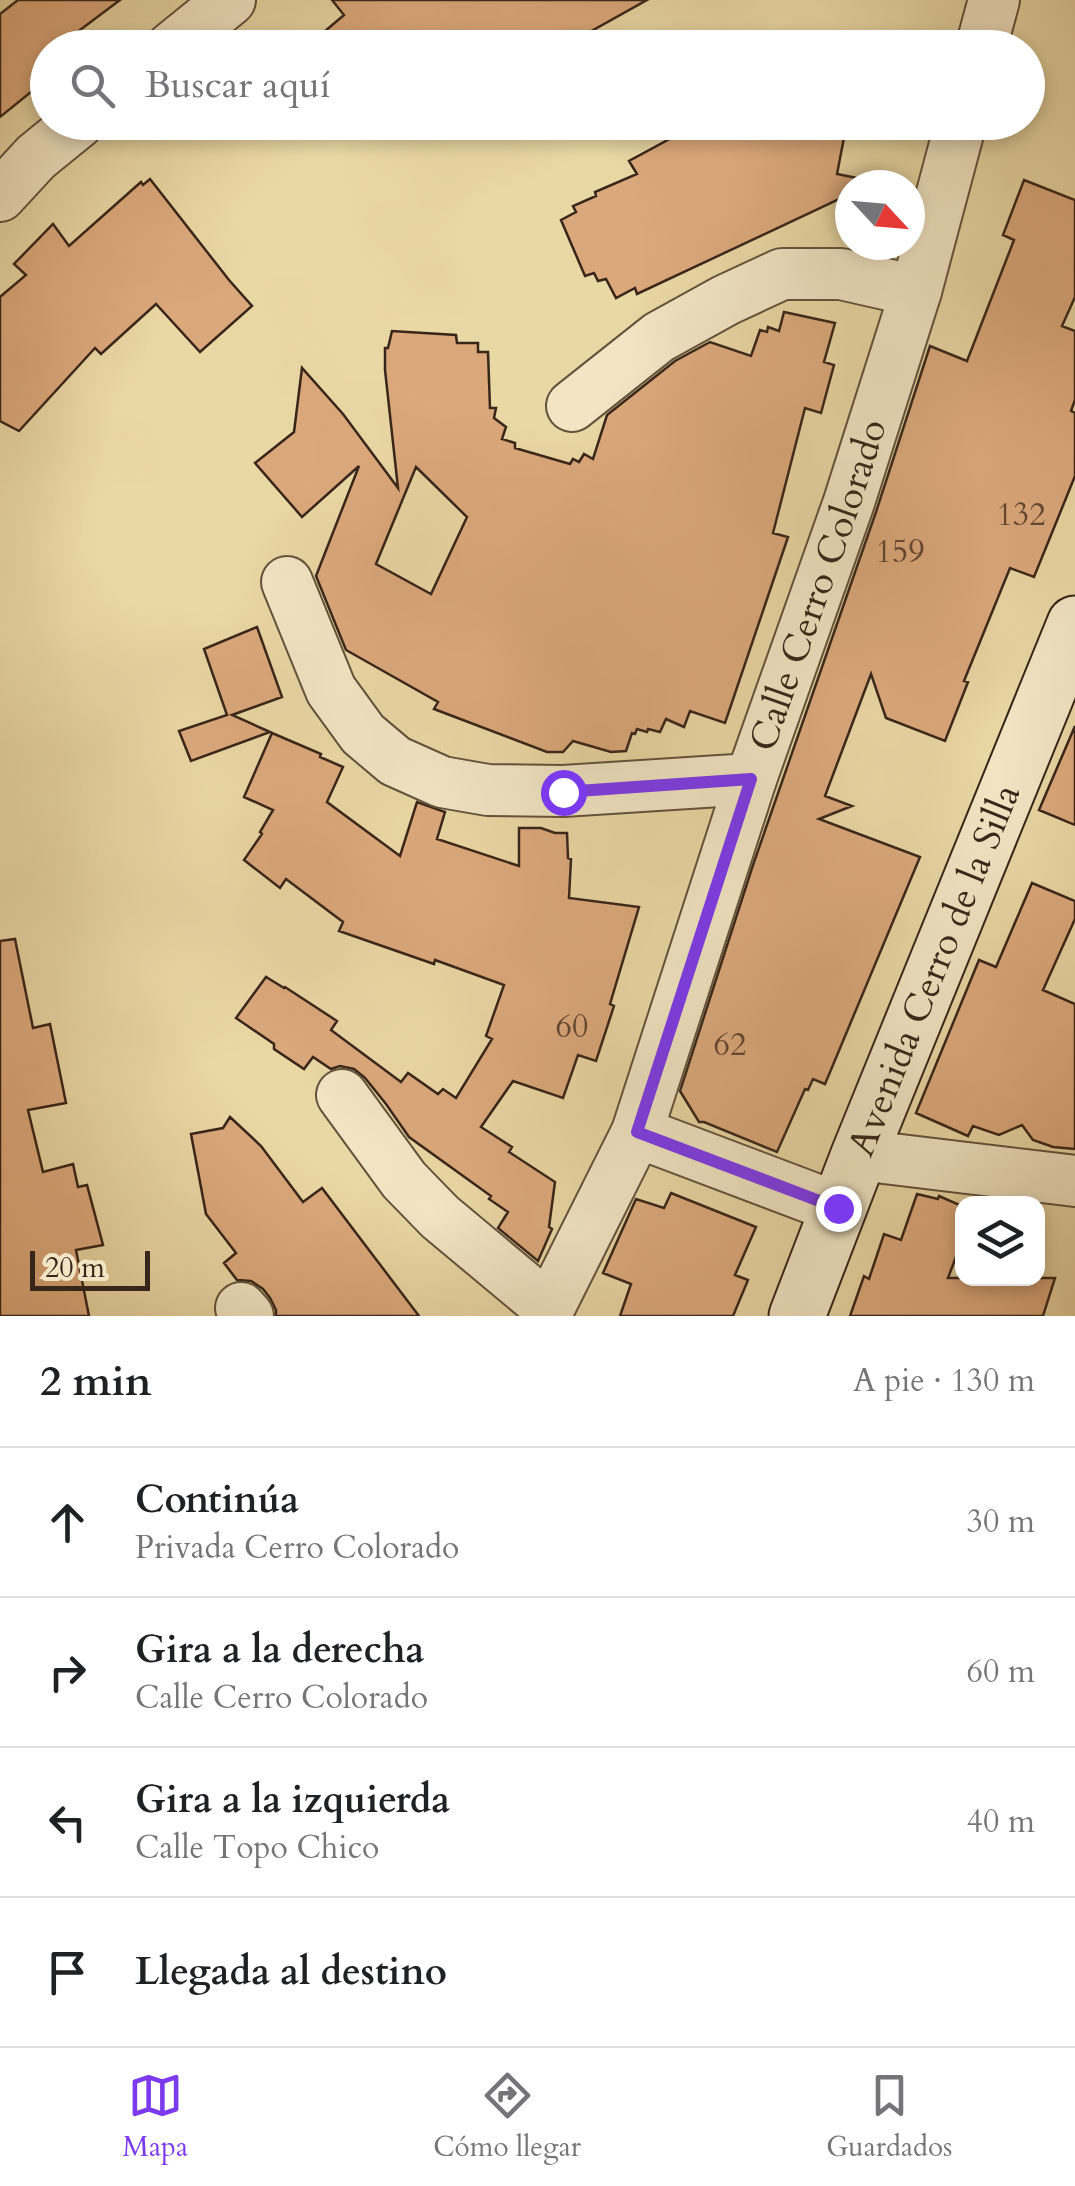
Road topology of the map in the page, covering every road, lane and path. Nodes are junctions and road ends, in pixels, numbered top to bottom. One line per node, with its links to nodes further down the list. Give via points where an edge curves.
1 (230, 0): 3 (street)
2 (994, 0): 4 (street)
3 (194, 30)
4 (986, 30)
5 (57, 140): 7 (street)
6 (956, 140): 8 (street, Calle Cerro Colorado)
7 (0, 196)
8 (916, 291): 9 (street, via 841,274 782,274 659,337); 13 (street, Calle Cerro Colorado)
9 (572, 406)
10 (287, 582): 13 (street, via 331,690 362,734 396,761 442,782 563,792)
11 (1075, 624): 12 (main road, Avenida Cerro de la Silla)
12 (1064, 683): 16 (main road, Avenida Cerro de la Silla)
13 (751, 779): 15 (street, Calle Cerro Colorado)
14 (342, 1095): 19 (street, via 404,1180)
15 (637, 1132): 18 (street); 19 (street, Calle Cerro Colorado)
16 (859, 1155): 17 (street); 18 (main road, Avenida Cerro de la Silla)
17 (1075, 1181)
18 (838, 1208): 20 (main road, Avenida Cerro de la Silla)
19 (547, 1312)
20 (797, 1316)

